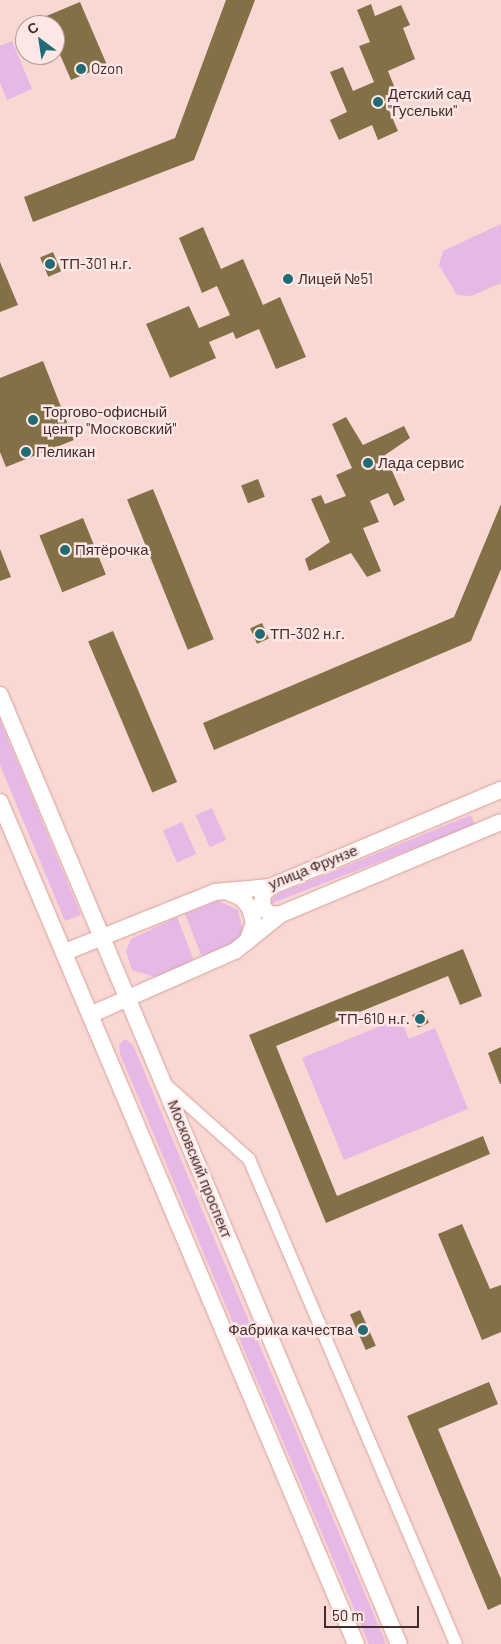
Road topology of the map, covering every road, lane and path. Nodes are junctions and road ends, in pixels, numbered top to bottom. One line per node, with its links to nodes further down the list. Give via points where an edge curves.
1 (0, 695): 8 (main road, Московский проспект)
2 (501, 790): 5 (main road, улица Фрунзе)
3 (0, 802): 10 (main road)
4 (501, 822): 7 (main road, улица Фрунзе)
5 (270, 887): 6 (main road, улица Фрунзе); 7 (main road, via 263,894 262,907 270,915)
6 (226, 891): 8 (main road, улица Фрунзе); 9 (main road, via 242,898 250,908 254,923)
7 (281, 914): 9 (main road, улица Фрунзе)
8 (103, 936): 10 (main road, улица Фрунзе); 11 (main road, Московский проспект)
9 (247, 942): 11 (main road, улица Фрунзе)
10 (65, 952): 12 (main road)
11 (130, 998): 12 (main road, улица Фрунзе); 13 (main road, Московский проспект)
12 (92, 1014): 14 (main road)
13 (165, 1084): 15 (main road, Московский проспект); 16 (street, via 249,1158)
14 (356, 1644)
15 (399, 1644)
16 (456, 1644)

